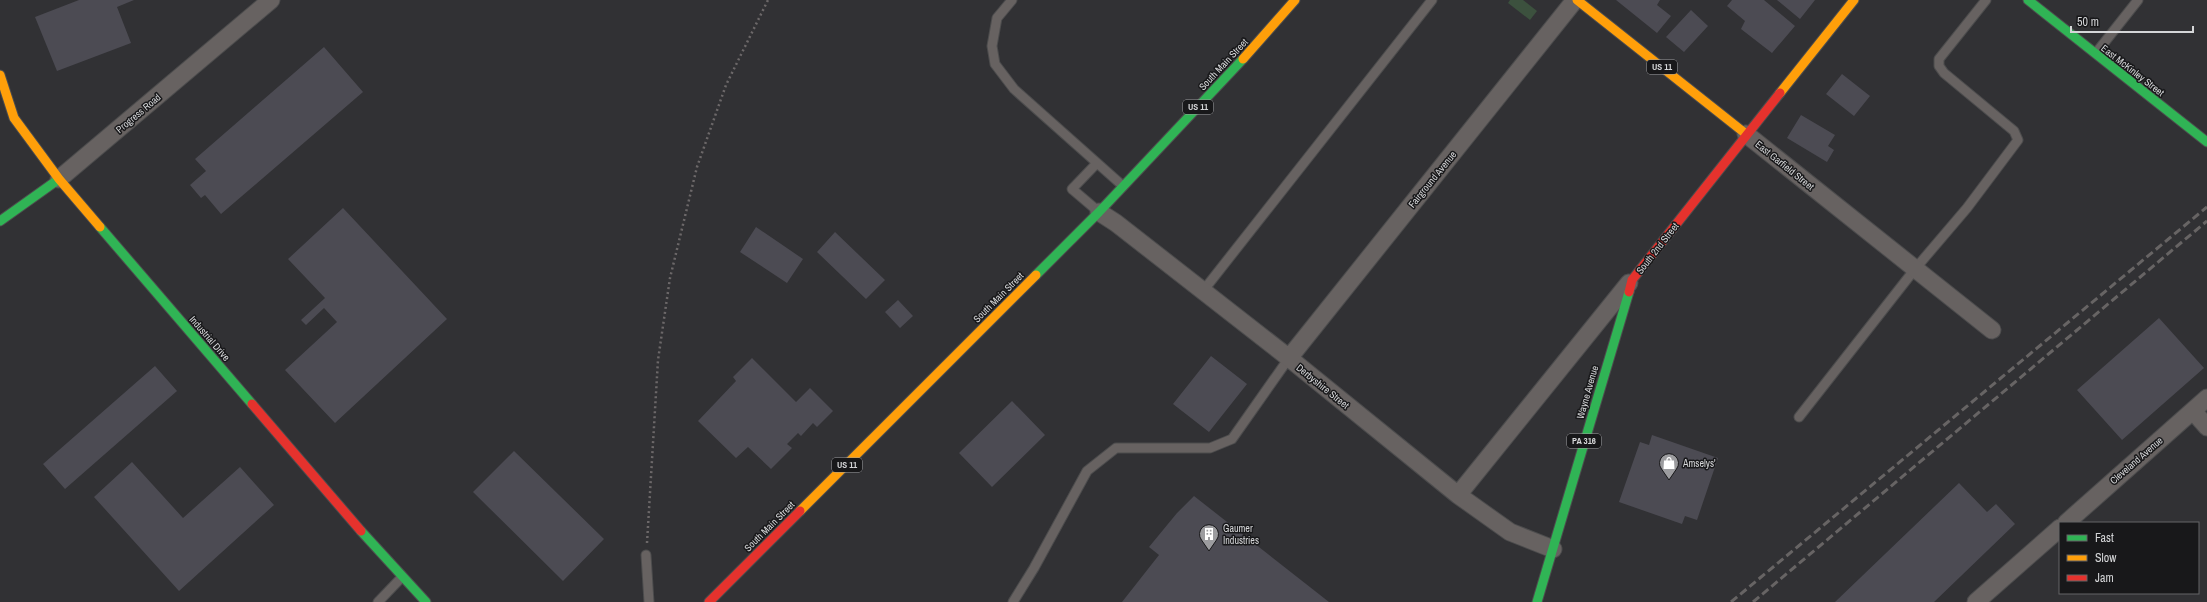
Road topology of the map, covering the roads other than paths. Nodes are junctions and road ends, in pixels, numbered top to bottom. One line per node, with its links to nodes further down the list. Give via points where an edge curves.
1 (272, 0): 15 (street, Progress Road)
2 (1012, 0): 14 (lane, via 998,18 992,46 995,64 1014,89)
3 (1295, 0): 16 (main road, South Main Street / US 11, via 1238,65)
4 (1432, 0): 21 (lane)
5 (1576, 0): 12 (main road, East Garfield Street / US 11); 23 (street, Fairground Avenue)
6 (1854, 0): 12 (main road, South 2nd Street)
7 (1986, 0): 19 (lane, via 1939,59 1939,66 1944,73 2014,131 2018,140)
8 (2028, 0): 10 (main road, East McKinley Street)
9 (2138, 0): 10 (lane)
10 (2095, 54): 13 (main road, East McKinley Street)
11 (0, 75): 15 (main road, Industrial Drive, via 14,118)
12 (1746, 134): 19 (street, East Garfield Street); 20 (main road, South 2nd Street / PA 316)
13 (2207, 142)
14 (1097, 163): 16 (lane); 17 (lane, via 1072,189)
15 (59, 180): 18 (main road, Progress Road); 33 (main road, Industrial Drive)
16 (1123, 186): 17 (main road, South Main Street / US 11)
17 (1099, 212): 21 (street, Derbyshire Street); 37 (main road, South Main Street / US 11)
18 (0, 221)
19 (1915, 269): 22 (street, East Garfield Street); 26 (lane)
20 (1632, 280): 28 (street, South 2nd Street); 31 (main road, Wayne Avenue / PA 316)
21 (1203, 291): 23 (street, Derbyshire Street)
22 (1992, 330)
23 (1289, 358): 28 (street, Derbyshire Street); 38 (lane, via 1232,439 1210,448 1116,448 1087,471)
24 (2207, 398): 25 (street, Cleveland Avenue)
25 (2193, 411): 27 (street); 29 (street, Cleveland Avenue)
26 (1798, 417)
27 (2207, 427)
28 (1458, 495): 31 (street, Derbyshire Street, via 1510,532)
29 (2067, 522)
30 (2059, 529): 40 (street)
31 (1553, 549): 39 (main road, Wayne Avenue / PA 316)
32 (646, 555): 36 (lane)
33 (402, 577): 34 (lane); 35 (main road, Industrial Drive)
34 (378, 602)
35 (426, 602)
36 (649, 602)
37 (710, 602)
38 (1014, 602)
39 (1536, 602)
40 (1976, 602)

